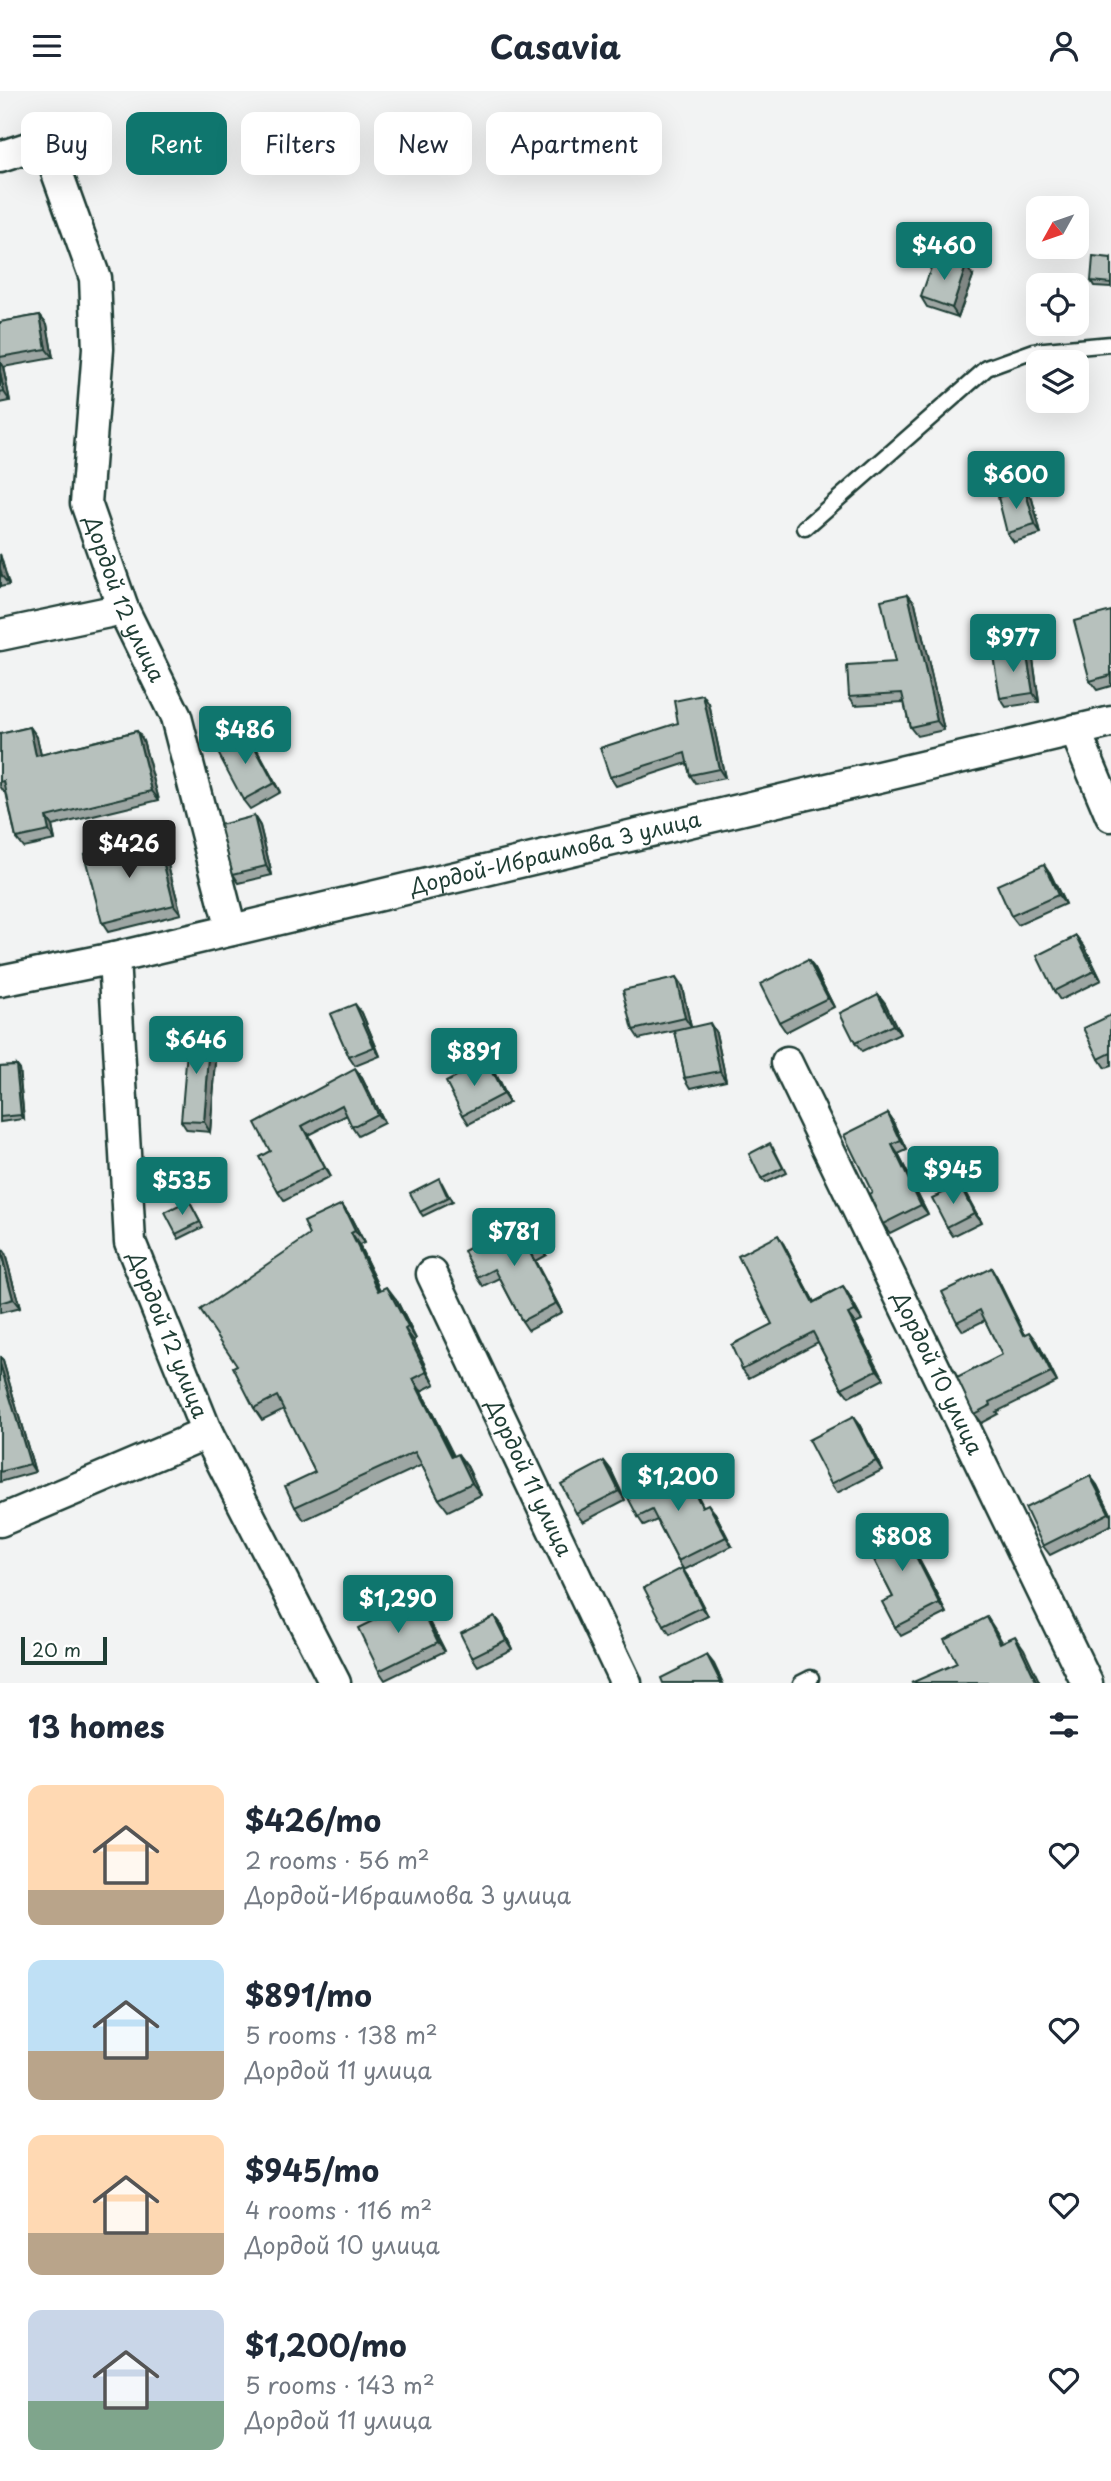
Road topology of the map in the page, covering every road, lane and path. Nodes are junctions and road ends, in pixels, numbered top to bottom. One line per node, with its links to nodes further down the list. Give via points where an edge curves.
1 (0, 157): 4 (street, Дордой 12 улица, via 46,142 95,278 98,349 86,503)
2 (1111, 344): 3 (lane, via 1034,351 987,368)
3 (805, 528)
4 (123, 609): 5 (street); 9 (street, Дордой 12 улица, via 176,717)
5 (0, 635)
6 (1111, 722): 7 (street, Дордой-Ибраимова 3 улица)
7 (1075, 730): 8 (street); 9 (street, Дордой-Ибраимова 3 улица)
8 (1111, 816)
9 (231, 929): 10 (street, Дордой-Ибраимова 3 улица)
10 (114, 958): 11 (street, Дордой-Ибраимова 3 улица); 14 (street, Дордой 12 улица, via 130,1242)
11 (0, 981)
12 (787, 1063): 18 (street, Дордой 10 улица)
13 (432, 1274): 17 (street, Дордой 11 улица)
14 (207, 1433): 15 (street); 16 (street, Дордой 12 улица)
15 (0, 1521)
16 (335, 1683)
17 (626, 1683)
18 (1087, 1683)

